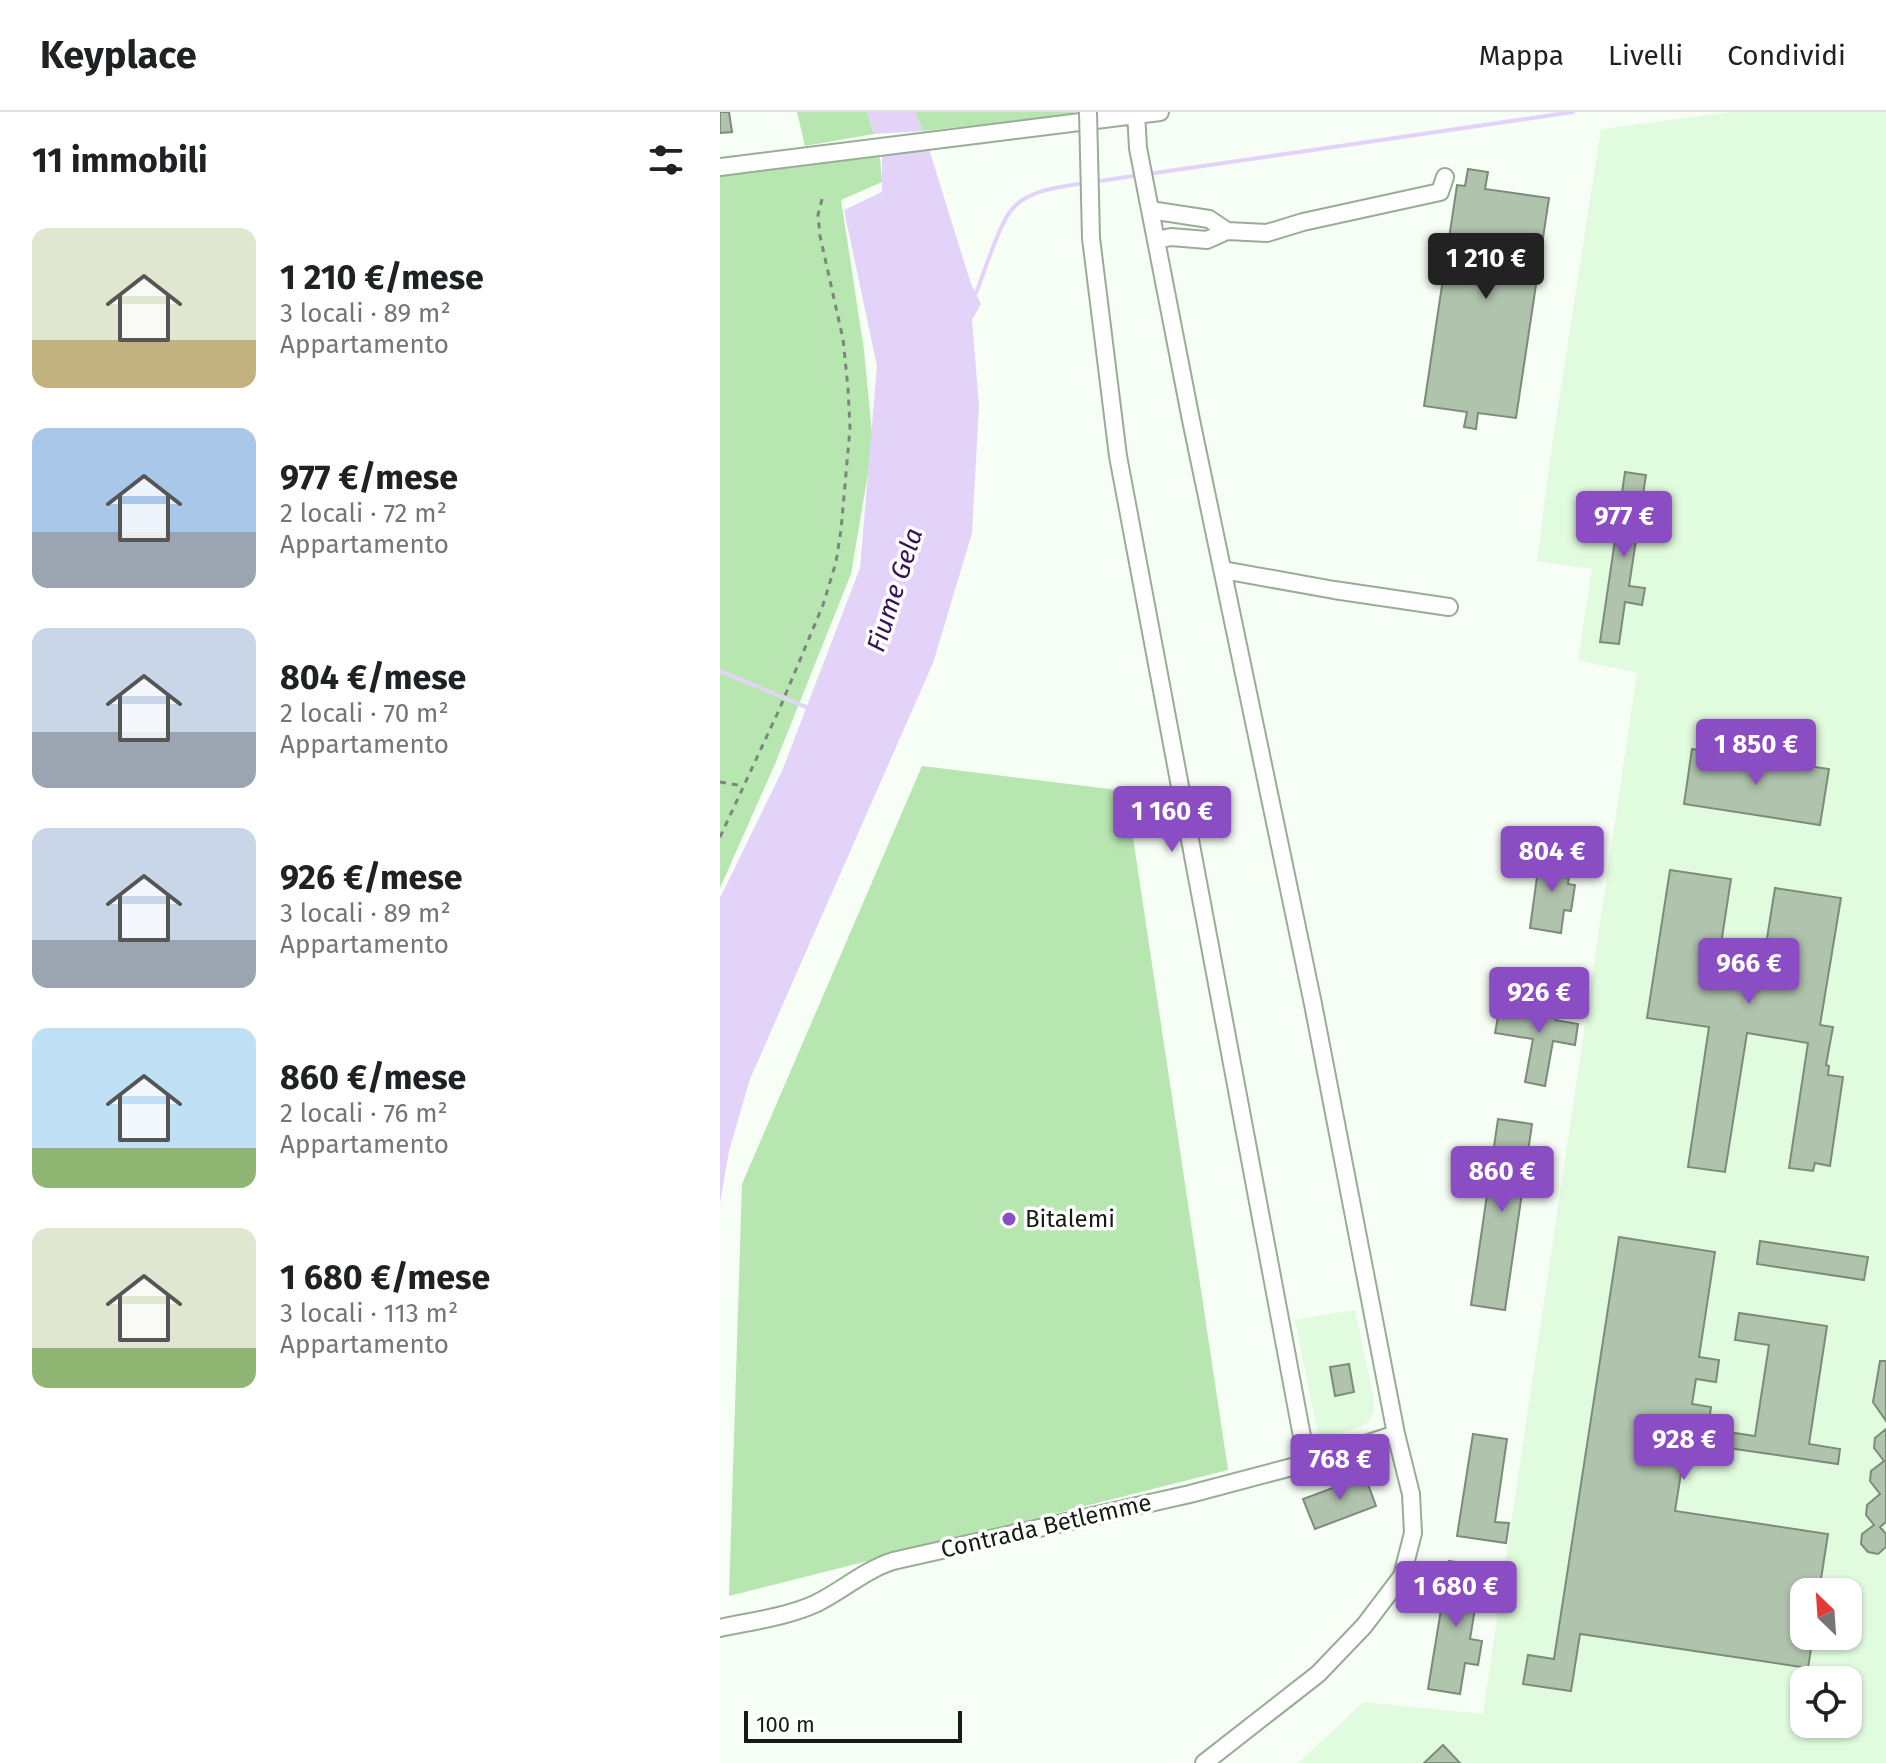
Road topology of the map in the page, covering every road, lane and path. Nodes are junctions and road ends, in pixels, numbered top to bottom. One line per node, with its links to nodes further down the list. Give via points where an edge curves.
1 (1088, 112): 16 (street, bridge, via 1091,238 1118,456)
2 (1160, 112): 3 (street)
3 (1136, 114): 4 (street); 7 (street)
4 (720, 167)
5 (1445, 177): 8 (street, via 1440,192 1267,233)
6 (822, 199): 13 (path, via 820,236 848,388 841,530 823,605)
7 (1149, 204): 8 (street, via 1209,219); 9 (street)
8 (1227, 231): 9 (street, via 1207,240)
9 (1156, 240): 10 (street)
10 (1223, 570): 11 (street); 15 (street)
11 (1449, 607)
12 (720, 782): 13 (path)
13 (743, 786): 14 (path)
14 (720, 837)
15 (1396, 1434): 16 (street, Contrada Betlemme); 18 (street, via 1411,1494 1413,1533 1402,1576 1318,1674)
16 (1307, 1463): 17 (street, Contrada Betlemme, via 893,1561 795,1612)
17 (720, 1628)
18 (1204, 1763)

